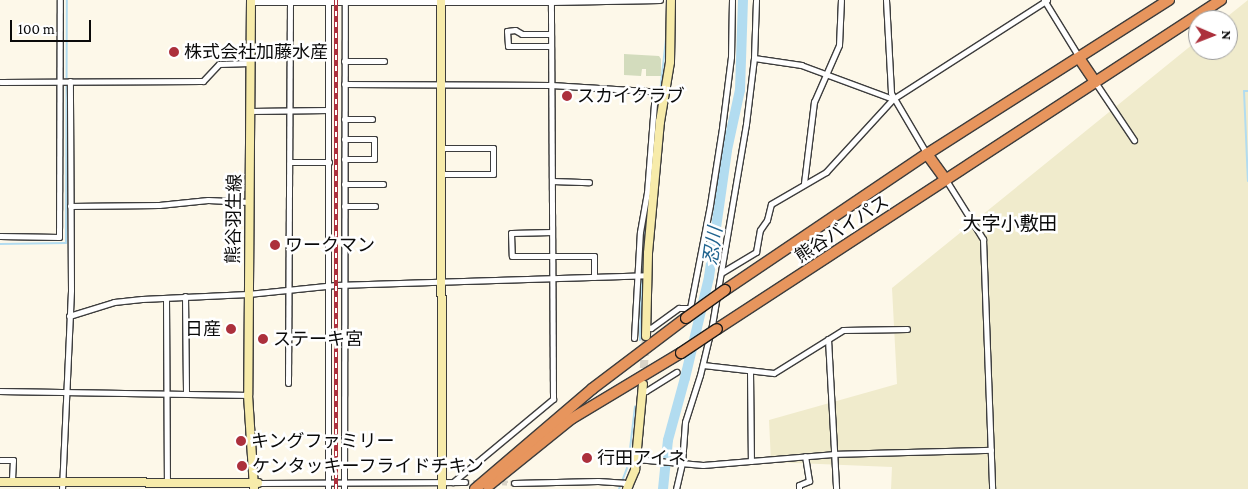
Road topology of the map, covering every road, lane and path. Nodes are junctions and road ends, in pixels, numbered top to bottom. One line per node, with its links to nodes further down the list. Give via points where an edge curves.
1 (60, 0): 25 (street)
2 (660, 0): 14 (street)
3 (671, 0): 32 (street, via 670,62)
4 (732, 0): 72 (street, via 731,57 723,120 690,308 679,308 650,328)
5 (756, 0): 19 (street)
6 (841, 0): 24 (street, via 839,45)
7 (886, 0): 33 (street)
8 (1169, 0): 20 (highway, 熊谷バイパス)
9 (1222, 0): 28 (highway, 熊谷バイパス)
10 (251, 1): 16 (street); 23 (street, 熊谷羽生線)
11 (328, 1): 12 (street); 16 (street); 35 (street)
12 (344, 1): 13 (street); 21 (street)
13 (441, 1): 14 (street); 31 (street)
14 (551, 1): 17 (street)
15 (1045, 1): 20 (street); 33 (street)
16 (290, 2): 34 (street)
17 (551, 34): 18 (street); 18 (street, via 507,31 508,46)
18 (551, 46): 30 (street)
19 (754, 58): 24 (street, via 801,65); 60 (street)
20 (1079, 58): 28 (highway); 42 (highway, 熊谷バイパス)
21 (344, 61): 22 (street); 29 (street)
22 (384, 61)
23 (250, 63): 26 (street, via 219,64 203,81); 36 (street, 熊谷羽生線)
24 (826, 74): 33 (street); 50 (street, via 814,102)
25 (60, 80): 26 (street); 27 (street); 58 (street, via 59,237)
26 (70, 81): 54 (street)
27 (0, 82)
28 (1096, 82): 40 (street); 47 (highway, 熊谷バイパス)
29 (344, 84): 31 (street); 37 (street)
30 (551, 85): 31 (street); 32 (street); 48 (street)
31 (442, 86): 41 (street)
32 (660, 92): 61 (street)
33 (893, 99): 42 (street); 50 (street, via 826,172)
34 (289, 110): 35 (street); 36 (street); 44 (street)
35 (328, 110): 45 (street)
36 (250, 111): 53 (street, 熊谷羽生線)
37 (344, 119): 38 (street); 39 (street)
38 (372, 119)
39 (344, 139): 43 (street); 43 (street, via 374,139 374,159)
40 (1134, 140)
41 (442, 148): 46 (street); 46 (street, via 493,148 492,174)
42 (927, 154): 47 (highway); 109 (highway, 熊谷バイパス, bridge, via 686,318 592,388)
43 (344, 159): 51 (street)
44 (290, 162): 45 (street); 67 (street)
45 (328, 162): 66 (street)
46 (442, 174): 64 (street)
47 (946, 180): 87 (street, via 983,238); 110 (highway, 熊谷バイパス, bridge, via 681,353 571,419)
48 (552, 181): 49 (street); 57 (street)
49 (589, 182)
50 (804, 183): 60 (street, via 771,204 767,220 760,230 756,252)
51 (344, 184): 52 (street); 55 (street)
52 (383, 184)
53 (249, 202): 54 (street, via 208,200 159,205); 68 (street, 熊谷羽生線)
54 (70, 206): 71 (street)
55 (344, 206): 56 (street); 65 (street)
56 (375, 206)
57 (552, 232): 59 (street); 59 (street, via 511,233 512,256)
58 (0, 236)
59 (553, 256): 62 (street, via 594,256); 63 (street)
60 (721, 273): 77 (street)
61 (642, 275): 62 (street); 72 (street); 75 (street)
62 (594, 277): 63 (street)
63 (553, 278): 64 (street); 99 (street, via 553,399)
64 (441, 282): 65 (street); 105 (street)
65 (344, 284): 66 (street); 98 (street)
66 (328, 286): 67 (street); 97 (street)
67 (289, 290): 68 (street); 80 (street)
68 (248, 294): 69 (street); 86 (street, 熊谷羽生線)
69 (185, 296): 70 (street); 85 (street)
70 (166, 298): 71 (street, via 114,302); 83 (street)
71 (69, 316): 84 (street)
72 (646, 327): 74 (street)
73 (907, 329): 76 (street, via 842,330)
74 (646, 336)
75 (634, 338)
76 (828, 339): 78 (street, via 774,373); 88 (street)
77 (703, 365): 78 (street); 93 (street, via 685,422)
78 (750, 371): 92 (street)
79 (676, 372): 81 (street, via 646,390)
80 (288, 383)
81 (643, 387): 90 (street)
82 (0, 391): 84 (street)
83 (167, 392): 84 (street); 85 (street); 96 (street)
84 (66, 393): 103 (street)
85 (186, 393): 86 (street)
86 (248, 395): 104 (street, 熊谷羽生線)
87 (991, 450): 88 (street); 115 (street)
88 (833, 454): 89 (street); 114 (street)
89 (805, 456): 92 (street); 113 (street, via 809,481 799,485)
90 (636, 459): 93 (street); 106 (street)
91 (0, 460): 95 (street, via 13,460)
92 (751, 461): 93 (street, via 703,465)
93 (679, 463): 112 (street)
94 (0, 482): 95 (street)
95 (12, 482): 103 (street)
96 (167, 482): 103 (street); 104 (street)
97 (328, 482): 98 (street); 104 (street); 107 (street)
98 (344, 482): 105 (street); 108 (street)
99 (453, 482): 100 (street); 105 (street)
100 (465, 482)
101 (551, 482): 102 (street); 106 (street); 111 (street)
102 (514, 483)
103 (63, 486)
104 (254, 486)
105 (442, 486)
106 (626, 486)
107 (328, 489)
108 (344, 489)
109 (474, 489)
110 (484, 489)
111 (551, 489)
112 (676, 489)
113 (799, 489)
114 (836, 489)
115 (992, 489)

